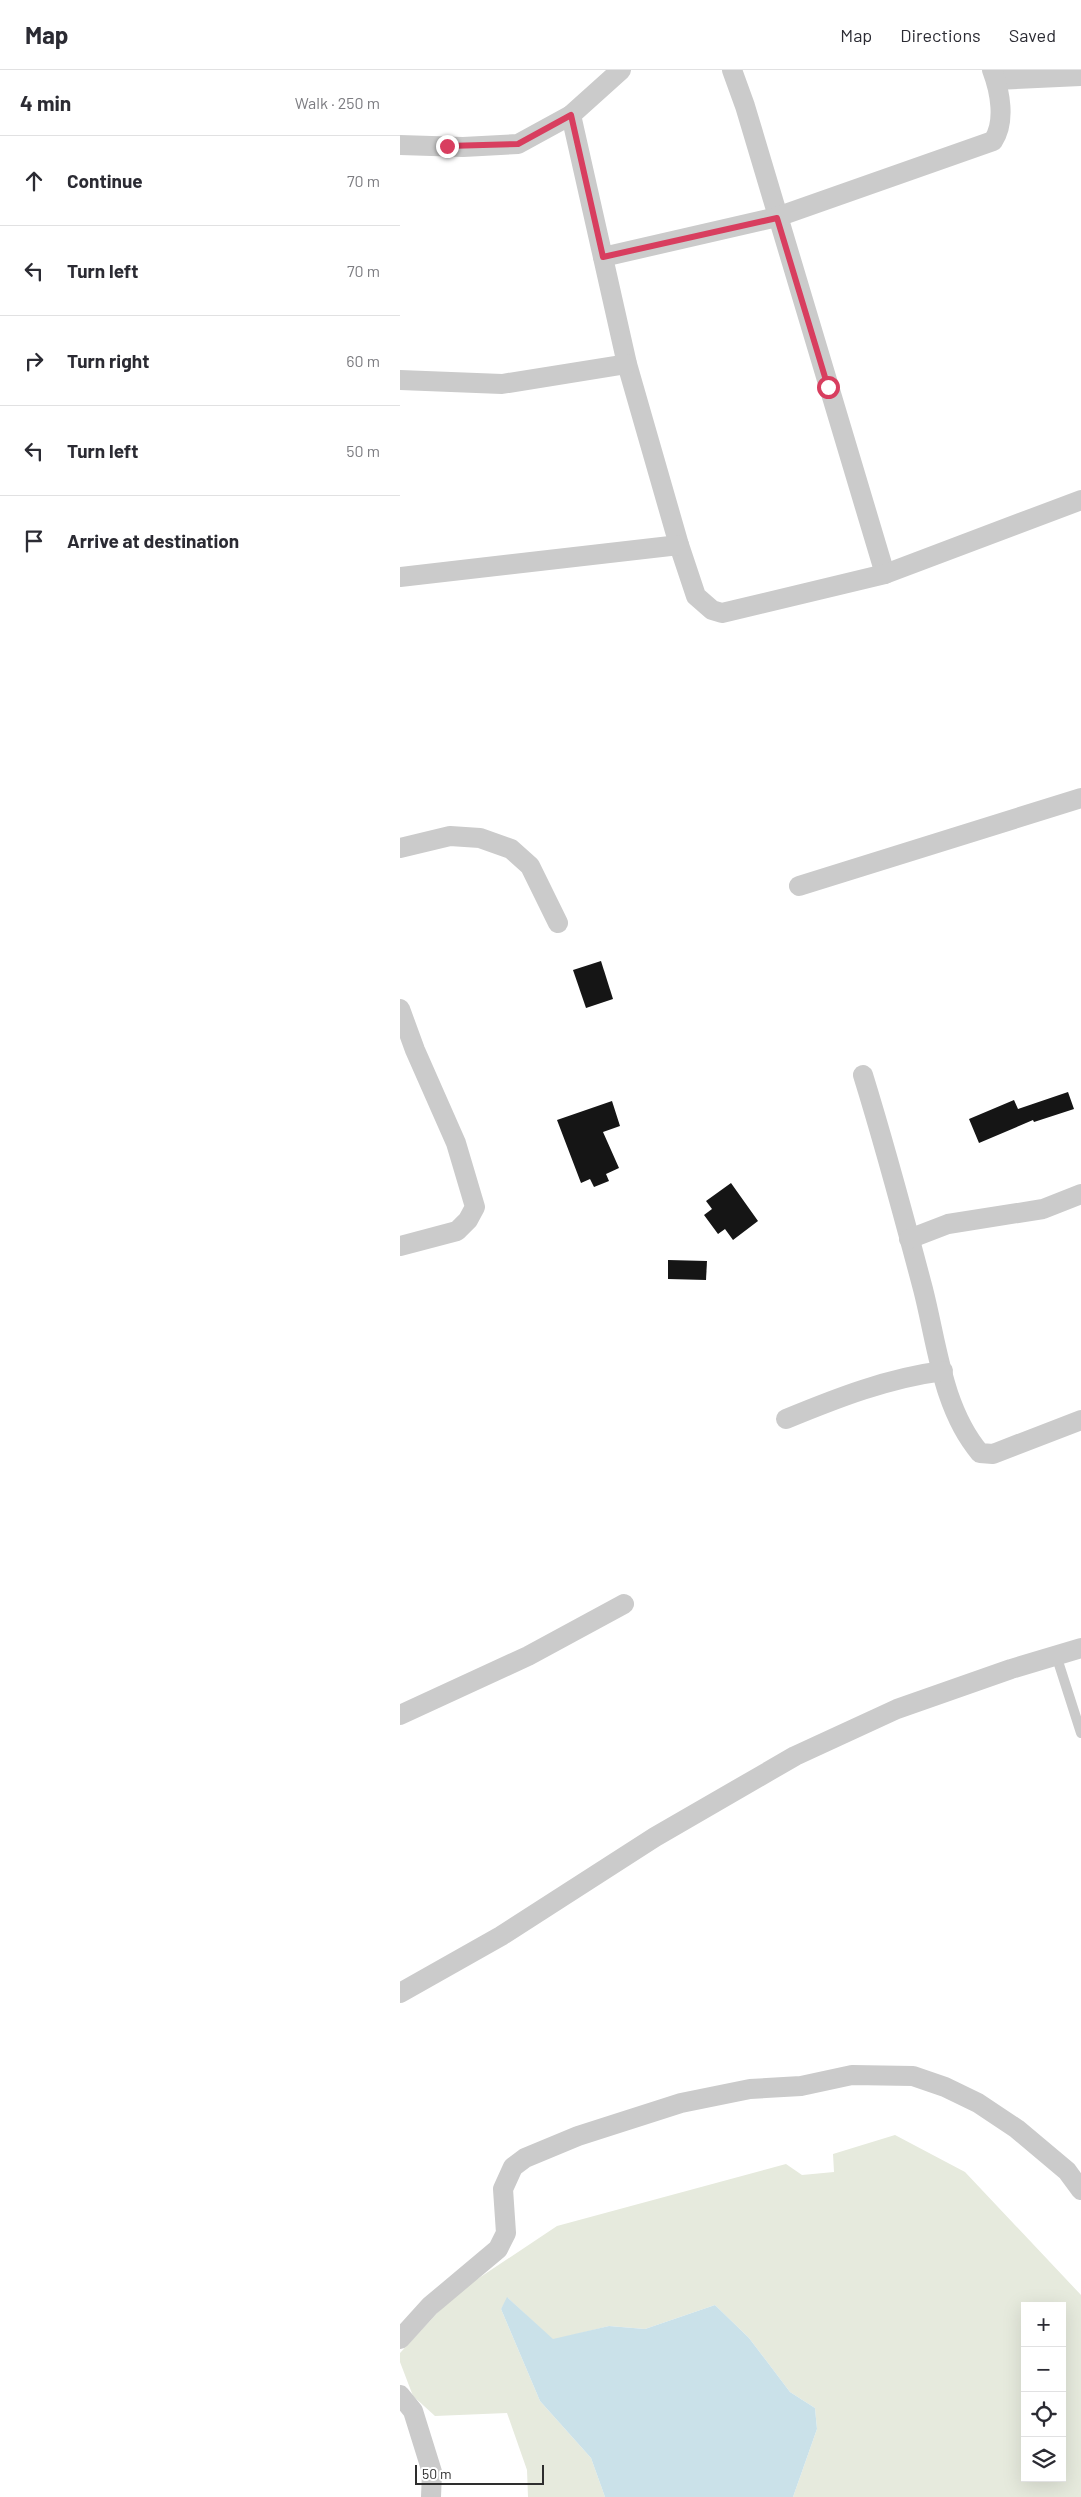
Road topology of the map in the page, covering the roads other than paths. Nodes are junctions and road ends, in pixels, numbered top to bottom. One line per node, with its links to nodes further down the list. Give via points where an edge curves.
1 (621, 70): 5 (street)
2 (732, 70): 7 (street)
3 (994, 75): 4 (street); 7 (street, via 1000,118 998,134 993,141)
4 (1081, 76)
5 (571, 115): 6 (street, via 515,144 463,147); 8 (street)
6 (400, 145)
7 (777, 218): 8 (street); 13 (street)
8 (603, 257): 9 (street)
9 (628, 364): 10 (street, via 502,384); 12 (street)
10 (400, 380)
11 (1081, 500): 13 (street)
12 (679, 546): 13 (street, via 696,596 712,610 722,613); 14 (street)
13 (885, 574)
14 (400, 577)
15 (1081, 798): 17 (street)
16 (400, 848): 18 (street, via 450,836 480,838 511,849 530,866)
17 (799, 886)
18 (558, 923)
19 (400, 1009): 20 (street)
20 (408, 1052): 24 (street, via 456,1142 475,1206 457,1231)
21 (863, 1075): 23 (street)
22 (1081, 1194): 23 (street, via 1043,1209 948,1224)
23 (909, 1239): 25 (street)
24 (400, 1246)
25 (942, 1371): 26 (street, via 881,1383); 27 (street, via 962,1428 980,1453 993,1454)
26 (786, 1419)
27 (1081, 1420)
28 (624, 1604): 31 (street, via 528,1656)
29 (1081, 1648): 30 (street)
30 (1056, 1655): 32 (lane); 33 (street, via 897,1709 795,1756 655,1837 501,1936)
31 (400, 1715)
32 (1081, 1733)
33 (400, 1994)
34 (1081, 2190): 35 (street, via 1066,2171 1017,2129 978,2103 913,2076 852,2075 801,2086 750,2089 681,2103 578,2136 525,2158 514,2167 503,2189 506,2233 498,2249 430,2306)
35 (400, 2339)
36 (400, 2395): 37 (street, via 413,2411 432,2472)
37 (431, 2497)

